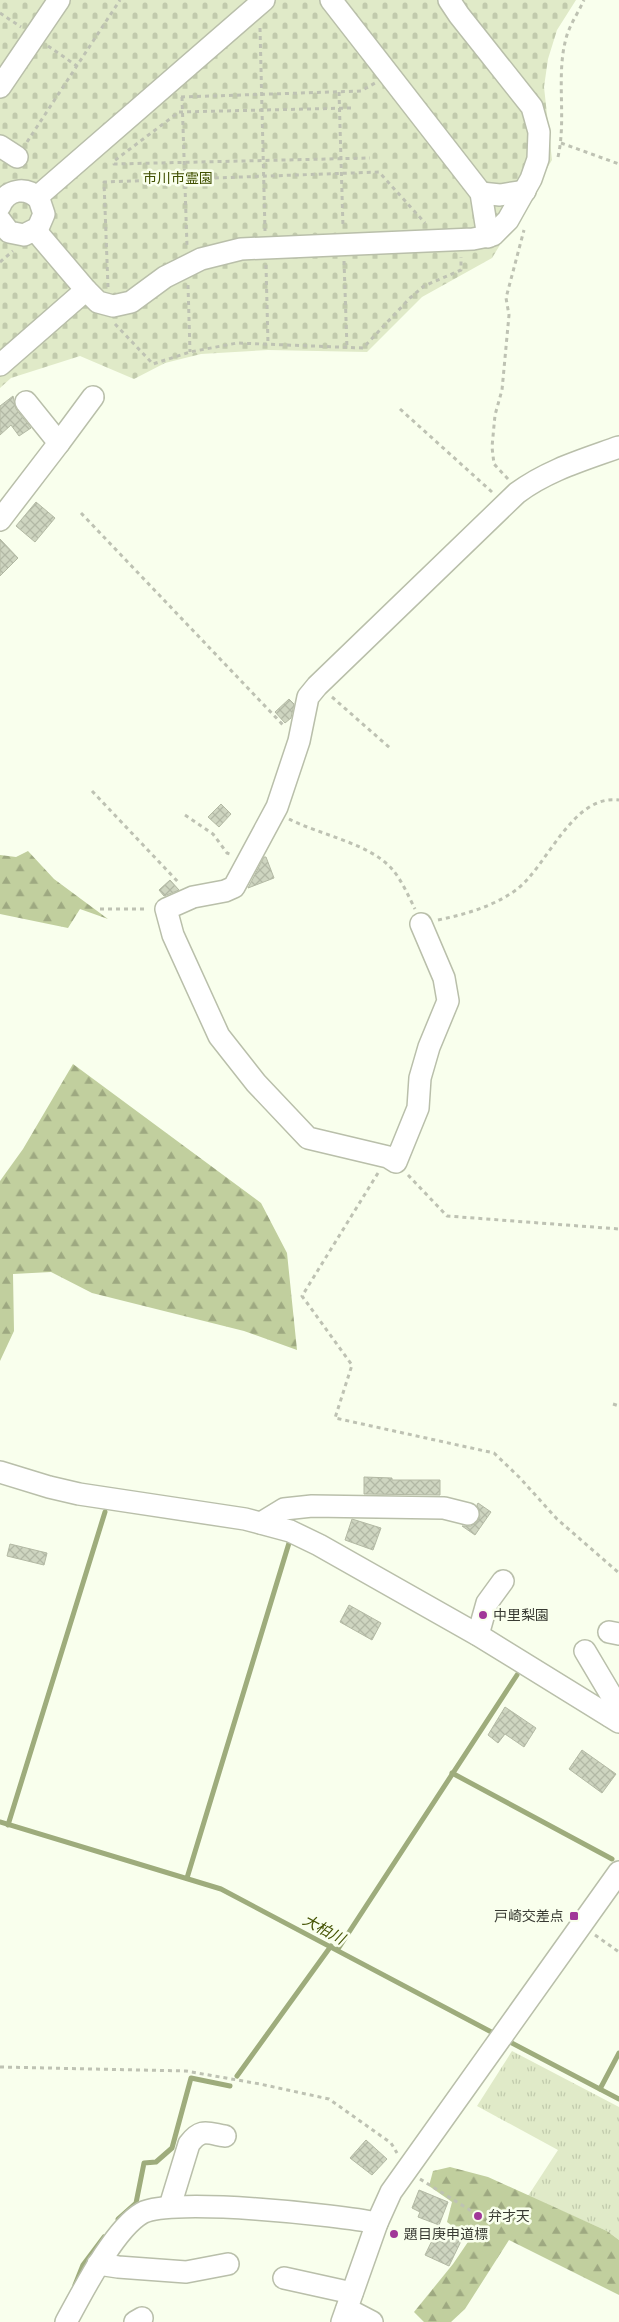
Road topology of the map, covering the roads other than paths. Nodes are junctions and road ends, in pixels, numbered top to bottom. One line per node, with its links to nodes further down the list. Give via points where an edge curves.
1 (59, 0): 5 (street)
2 (264, 0): 8 (street)
3 (331, 0): 7 (street)
4 (449, 0): 6 (street, via 534,113 540,143 538,159)
5 (0, 87)
6 (525, 191): 7 (street, via 500,195); 11 (street, via 501,229)
7 (481, 193): 11 (street)
8 (37, 198): 9 (street, via 21,190); 10 (street, via 44,214)
9 (2, 211): 10 (street, via 9,232 19,235)
10 (35, 230): 12 (street)
11 (488, 237): 12 (street, via 228,252 201,259 165,277 123,305)
12 (97, 299): 13 (street)
13 (3, 358)
14 (93, 397): 16 (street)
15 (26, 402): 16 (street)
16 (59, 443): 18 (street)
17 (619, 447): 19 (street, via 538,478 511,498 317,686 308,697 277,806 234,887 193,897 166,909 173,935 219,1036 256,1083 308,1138 392,1160 418,1108 420,1078 448,1001 444,978)
18 (3, 509)
19 (421, 924)
20 (0, 1472): 22 (street, via 78,1494)
21 (468, 1514): 22 (street, via 444,1508 312,1506 284,1509)
22 (261, 1523): 24 (street, via 290,1531 320,1545)
23 (503, 1581): 24 (street, via 487,1603)
24 (478, 1635): 26 (street)
25 (585, 1652): 26 (street, via 614,1700)
26 (614, 1719)
27 (619, 1872): 30 (street, via 502,2037 412,2174 391,2192)
28 (225, 2136): 29 (street, via 201,2132 196,2135 189,2144)
29 (170, 2206): 30 (street, via 342,2217); 31 (street, via 142,2212 130,2222)
30 (377, 2223): 34 (street)
31 (98, 2264): 32 (street, via 186,2272); 35 (street)
32 (228, 2264)
33 (284, 2278): 34 (street)
34 (347, 2308): 36 (street)
35 (66, 2322)
36 (372, 2322)

